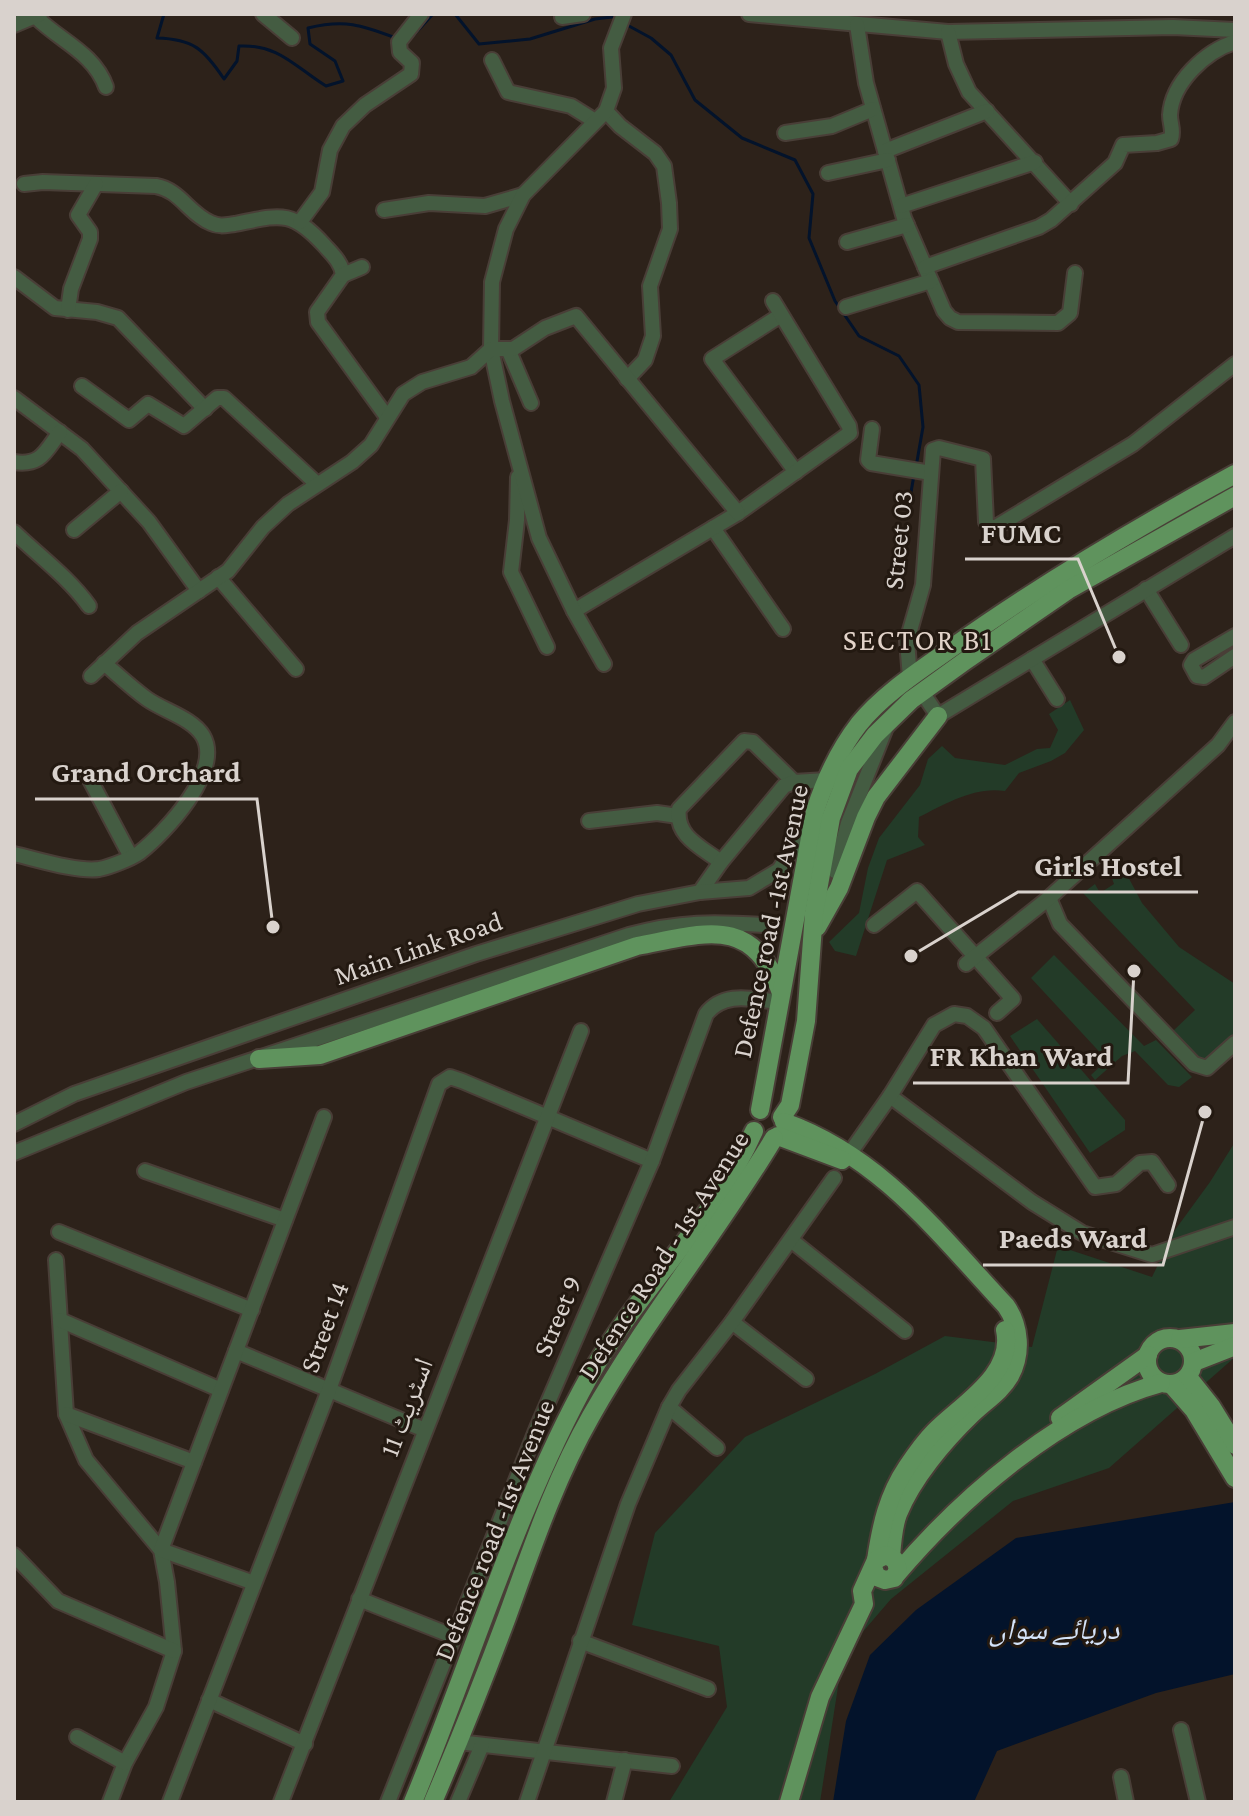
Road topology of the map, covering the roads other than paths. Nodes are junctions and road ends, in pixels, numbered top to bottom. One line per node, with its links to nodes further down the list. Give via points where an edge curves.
1 (263, 14): 14 (street)
2 (421, 14): 31 (street, via 400,40 400,52 412,63 411,74 343,126 330,150 322,192)
3 (583, 14): 8 (street)
4 (624, 14): 20 (street, via 611,48 614,88)
5 (749, 14): 9 (street)
6 (1132, 14): 11 (street)
7 (38, 15): 10 (street); 17 (street, via 53,33 88,56)
8 (562, 17)
9 (851, 21): 13 (street); 18 (street)
10 (14, 25)
11 (1144, 28): 12 (street); 13 (street)
12 (1235, 30)
13 (948, 32): 19 (street, via 963,82)
14 (292, 38)
15 (1235, 42): 28 (street, via 1210,54 1184,78 1172,105 1171,139 1123,145 1115,163)
16 (492, 60): 20 (street, via 508,92)
17 (106, 87)
18 (873, 109): 21 (street, via 832,126); 22 (street)
19 (987, 111): 22 (street); 23 (street)
20 (601, 116): 27 (street); 46 (street, via 655,153 664,166 669,203 670,229 650,286 653,336 645,360)
21 (785, 133)
22 (886, 155): 24 (street); 29 (street)
23 (1035, 162): 28 (street); 29 (street)
24 (828, 173)
25 (24, 184): 26 (street)
26 (96, 184): 31 (street, via 168,188 203,219 222,226 273,217); 41 (street, via 78,215 90,239)
27 (523, 195): 30 (street, via 485,206 429,203); 43 (street, via 506,229 492,282)
28 (1071, 204): 36 (street, via 1039,227)
29 (901, 206): 32 (street)
30 (384, 210)
31 (300, 222): 37 (street, via 336,258)
32 (907, 225): 33 (street); 36 (street)
33 (847, 242)
34 (362, 267): 37 (street)
35 (1075, 273): 36 (street, via 1070,313 1058,323 958,322 944,311)
36 (928, 274): 40 (street)
37 (343, 275): 51 (street, via 317,312 318,322)
38 (14, 277): 41 (street, via 55,308)
39 (773, 301): 42 (street)
40 (846, 307)
41 (68, 310): 50 (street, via 118,318)
42 (781, 315): 57 (street, via 850,433); 57 (street, via 712,359)
43 (491, 349): 44 (street); 51 (street, via 471,367 422,382 403,394); 54 (street)
44 (508, 349): 46 (street, via 576,316); 49 (street)
45 (1235, 364): 56 (street, Street 03, via 1133,444 996,527 986,522 983,459 939,448)
46 (627, 379): 62 (street)
47 (82, 386): 50 (street, via 129,420 148,404 184,426)
48 (14, 398): 53 (street)
49 (531, 403)
50 (205, 409): 59 (street, via 224,398)
51 (387, 417): 59 (street, via 371,445)
52 (872, 429): 56 (street, via 868,460)
53 (60, 432): 55 (street, via 41,458 29,464); 60 (street)
54 (518, 460): 72 (street, via 539,538); 76 (street, via 511,572)
55 (14, 462)
56 (920, 471): 83 (street, Street 03, via 923,585 907,641)
57 (796, 472): 62 (street)
58 (1235, 474): 83 (main road, Defence road -1st Avenue, via 1047,582)
59 (316, 483): 68 (street, via 263,527)
60 (121, 491): 64 (street); 70 (street)
61 (1235, 496): 83 (main road, Defence Road - 1st Avenue, via 1068,590)
62 (738, 513): 63 (street)
63 (713, 528): 72 (street); 73 (street)
64 (74, 530)
65 (14, 532): 67 (street)
66 (1235, 536): 69 (street)
67 (20, 548): 71 (street, via 74,585)
68 (218, 577): 70 (street); 81 (street)
69 (1146, 589): 75 (street); 78 (street)
70 (199, 591): 79 (street)
71 (89, 606)
72 (574, 611): 80 (street)
73 (783, 629)
74 (1235, 636): 77 (street, via 1191,665 1197,676 1204,677)
75 (1181, 645)
76 (547, 647)
77 (1235, 656)
78 (1032, 659): 84 (street); 85 (street)
79 (104, 663): 82 (street); 95 (street, via 147,699 195,727 208,750 205,772 175,819)
80 (604, 664)
81 (296, 669)
82 (91, 676)
83 (916, 685): 85 (street); 86 (main road, Defence Road - 1st Avenue); 89 (main road, Defence road -1st Avenue, via 894,690 860,723)
84 (1057, 699)
85 (938, 716): 102 (main road, via 876,797)
86 (888, 722): 97 (street); 102 (main road, Defence Road - 1st Avenue, via 849,769 838,796)
87 (1235, 722): 99 (street, via 1218,745)
88 (88, 776): 95 (street)
89 (826, 780): 90 (street); 91 (main road, Defence road -1st Avenue)
90 (794, 782): 92 (street, via 753,742 744,741); 96 (street, via 784,786)
91 (815, 811): 98 (street, Main Link Road, via 779,870 765,880 749,888); 104 (main road, Defence road -1st Avenue)
92 (678, 816): 93 (street, via 657,813); 96 (street, via 681,831)
93 (589, 821)
94 (14, 854): 95 (street, via 98,869)
95 (131, 857)
96 (721, 862): 98 (street)
97 (835, 871)
98 (700, 892): 113 (street, Main Link Road, via 638,904 476,954 74,1094)
99 (1049, 898): 103 (street); 107 (street, via 1060,924 1194,1064 1207,1068)
100 (765, 925): 108 (street, Main Link Road, via 703,922 641,931)
101 (874, 925): 103 (street, via 917,891)
102 (812, 940): 114 (main road, Defence Road - 1st Avenue, via 806,1021 790,1105)
103 (971, 960): 105 (street, via 1013,999)
104 (782, 999): 108 (main road, via 772,968 743,939 687,936 637,946 320,1055); 110 (main road, Defence road -1st Avenue); 118 (street, Street 9, via 730,998 706,1014)
105 (997, 1013)
106 (581, 1031): 112 (street, اسٹریٹ 11)
107 (1235, 1043)
108 (259, 1059): 116 (street, Main Link Road, via 186,1082)
109 (890, 1096): 117 (street); 121 (street, via 934,1025 954,1014 967,1016 984,1028 1095,1187 1116,1184 1140,1163 1152,1162); 123 (street, via 1082,1233 1152,1255)
110 (760, 1110): 114 (main road, via 775,1110); 115 (main road, Defence road -1st Avenue, via 753,1119)
111 (324, 1117): 122 (street)
112 (547, 1119): 118 (street, Street 14); 139 (street, Street 14, via 450,1077 439,1084); 143 (street, اسٹریٹ 11)
113 (14, 1124)
114 (779, 1128): 115 (main road, via 764,1139); 117 (main road, via 815,1133); 150 (main road, via 840,1158 870,1180 976,1288 1001,1318 1006,1335 991,1377 933,1433 887,1503); 157 (main road, Defence Road - 1st Avenue, via 591,1417 553,1494)
115 (754, 1131): 156 (main road, Defence road -1st Avenue, via 717,1197 590,1375 548,1456)
116 (14, 1153)
117 (850, 1153): 150 (main road, via 927,1221 1006,1306 1018,1333 1016,1363 1004,1386 953,1433 898,1514)
118 (652, 1161): 153 (street, Street 9, via 537,1428)
119 (145, 1171): 122 (street)
120 (834, 1178): 125 (street)
121 (1168, 1185)
122 (285, 1220): 127 (street)
123 (1235, 1227)
124 (59, 1232): 127 (street)
125 (791, 1240): 129 (street); 130 (street)
126 (56, 1260): 128 (street)
127 (252, 1310): 134 (street)
128 (60, 1320): 138 (street); 142 (street)
129 (732, 1322): 137 (street); 140 (street)
130 (905, 1331)
131 (1235, 1333): 132 (main road)
132 (1180, 1339): 135 (main road, via 1158,1341); 136 (main road, via 1189,1346)
133 (1235, 1346): 136 (main road)
134 (236, 1351): 138 (street); 139 (street)
135 (1148, 1355): 136 (main road, via 1149,1371); 150 (main road, via 966,1486)
136 (1179, 1377): 141 (main road); 150 (main road, via 1104,1404 1049,1438)
137 (806, 1379)
138 (221, 1390): 146 (street)
139 (329, 1390): 143 (street); 151 (street, Street 14)
140 (669, 1407): 145 (street); 154 (street)
141 (1203, 1408): 144 (main road); 147 (main road)
142 (66, 1414): 146 (street); 148 (street, via 86,1460)
143 (425, 1430): 152 (street, اسٹریٹ 11)
144 (1235, 1445)
145 (717, 1448)
146 (194, 1462): 148 (street)
147 (1235, 1478)
148 (161, 1550): 151 (street); 155 (street)
149 (14, 1555): 155 (street, via 58,1601)
150 (887, 1566): 179 (main road, via 862,1591 864,1604 820,1697)
151 (254, 1583): 159 (street, Street 14)
152 (359, 1599): 153 (street); 163 (street, اسٹریٹ 11)
153 (455, 1637): 173 (street, Street 9)
154 (580, 1641): 158 (street); 165 (street)
155 (174, 1651): 167 (street, via 156,1707)
156 (466, 1669): 157 (main road); 174 (main road, Defence road -1st Avenue)
157 (484, 1677): 162 (main road, Defence Road - 1st Avenue)
158 (708, 1689)
159 (209, 1700): 163 (street); 171 (street, Street 14)
160 (1181, 1730): 181 (street)
161 (77, 1737): 167 (street)
162 (458, 1742): 164 (street); 175 (main road, Defence Road - 1st Avenue)
163 (305, 1744): 172 (street, اسٹریٹ 11)
164 (482, 1745): 165 (street); 176 (street)
165 (543, 1751): 166 (street); 177 (street)
166 (625, 1760): 168 (street); 178 (street)
167 (125, 1763): 170 (street)
168 (672, 1766)
169 (1121, 1777): 180 (street)
170 (110, 1802)
171 (170, 1802)
172 (281, 1802)
173 (388, 1802)
174 (413, 1802)
175 (433, 1802)
176 (458, 1802)
177 (527, 1802)
178 (614, 1802)
179 (789, 1802)
180 (1126, 1802)
181 (1198, 1802)

